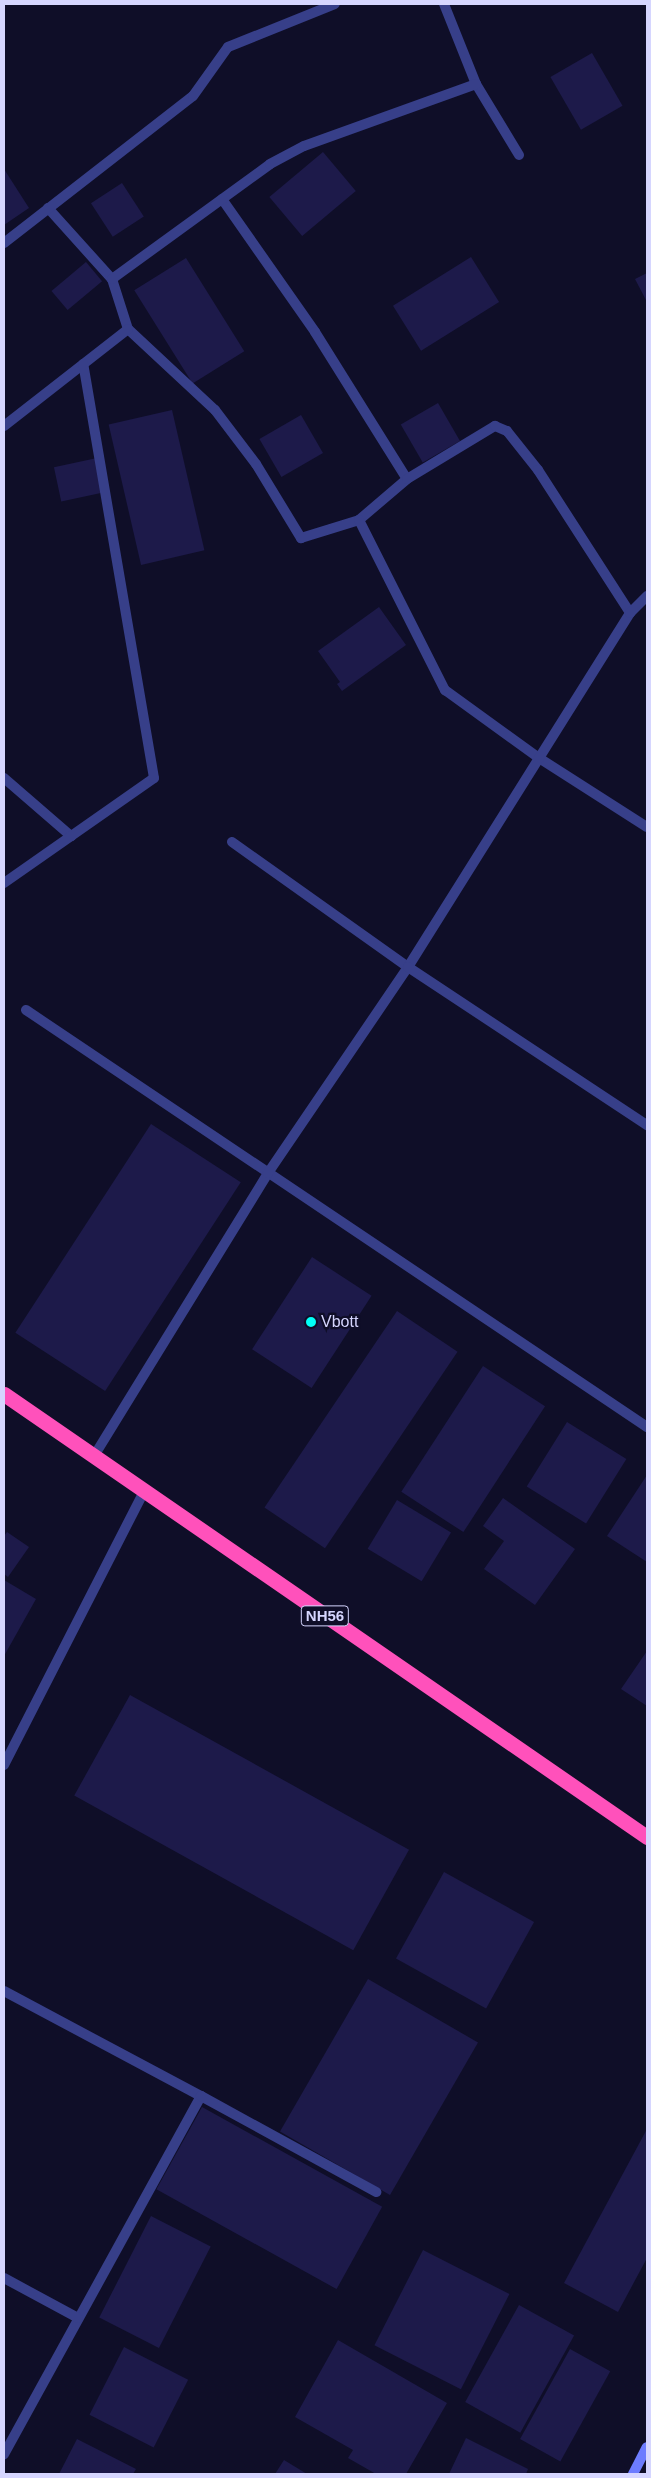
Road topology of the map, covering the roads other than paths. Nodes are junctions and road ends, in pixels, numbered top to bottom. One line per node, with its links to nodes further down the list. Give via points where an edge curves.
1 (335, 4): 6 (street, via 228,47 193,96)
2 (444, 4): 3 (street)
3 (476, 84): 4 (street); 5 (street, via 304,146 270,164)
4 (519, 155)
5 (222, 199): 8 (street); 12 (street, via 316,332)
6 (48, 208): 7 (street); 8 (street)
7 (4, 243)
8 (112, 279): 9 (street)
9 (128, 329): 10 (street); 13 (street, via 214,410 256,464 302,538)
10 (83, 364): 11 (street); 19 (street, via 154,778)
11 (4, 426)
12 (407, 479): 13 (street); 15 (street, via 495,426 507,431 538,470)
13 (359, 520): 16 (street, via 445,690)
14 (647, 596): 15 (street)
15 (630, 613): 16 (street)
16 (539, 758): 18 (street); 22 (street)
17 (4, 778): 19 (street)
18 (647, 827)
19 (71, 836): 21 (street)
20 (232, 842): 22 (street)
21 (4, 883)
22 (408, 967): 24 (street); 25 (street)
23 (26, 1010): 25 (street)
24 (647, 1125)
25 (268, 1172): 27 (street); 28 (street)
26 (4, 1394): 28 (highway, NH56)
27 (647, 1427)
28 (94, 1456): 29 (highway, NH56)
29 (144, 1492): 30 (street); 31 (highway, NH56)
30 (4, 1765)
31 (647, 1837)
32 (4, 1991): 33 (street)
33 (201, 2096): 34 (street); 36 (street)
34 (376, 2192)
35 (4, 2278): 36 (street)
36 (78, 2318): 38 (street)
37 (647, 2447): 39 (street)
38 (4, 2454)
39 (633, 2474)

